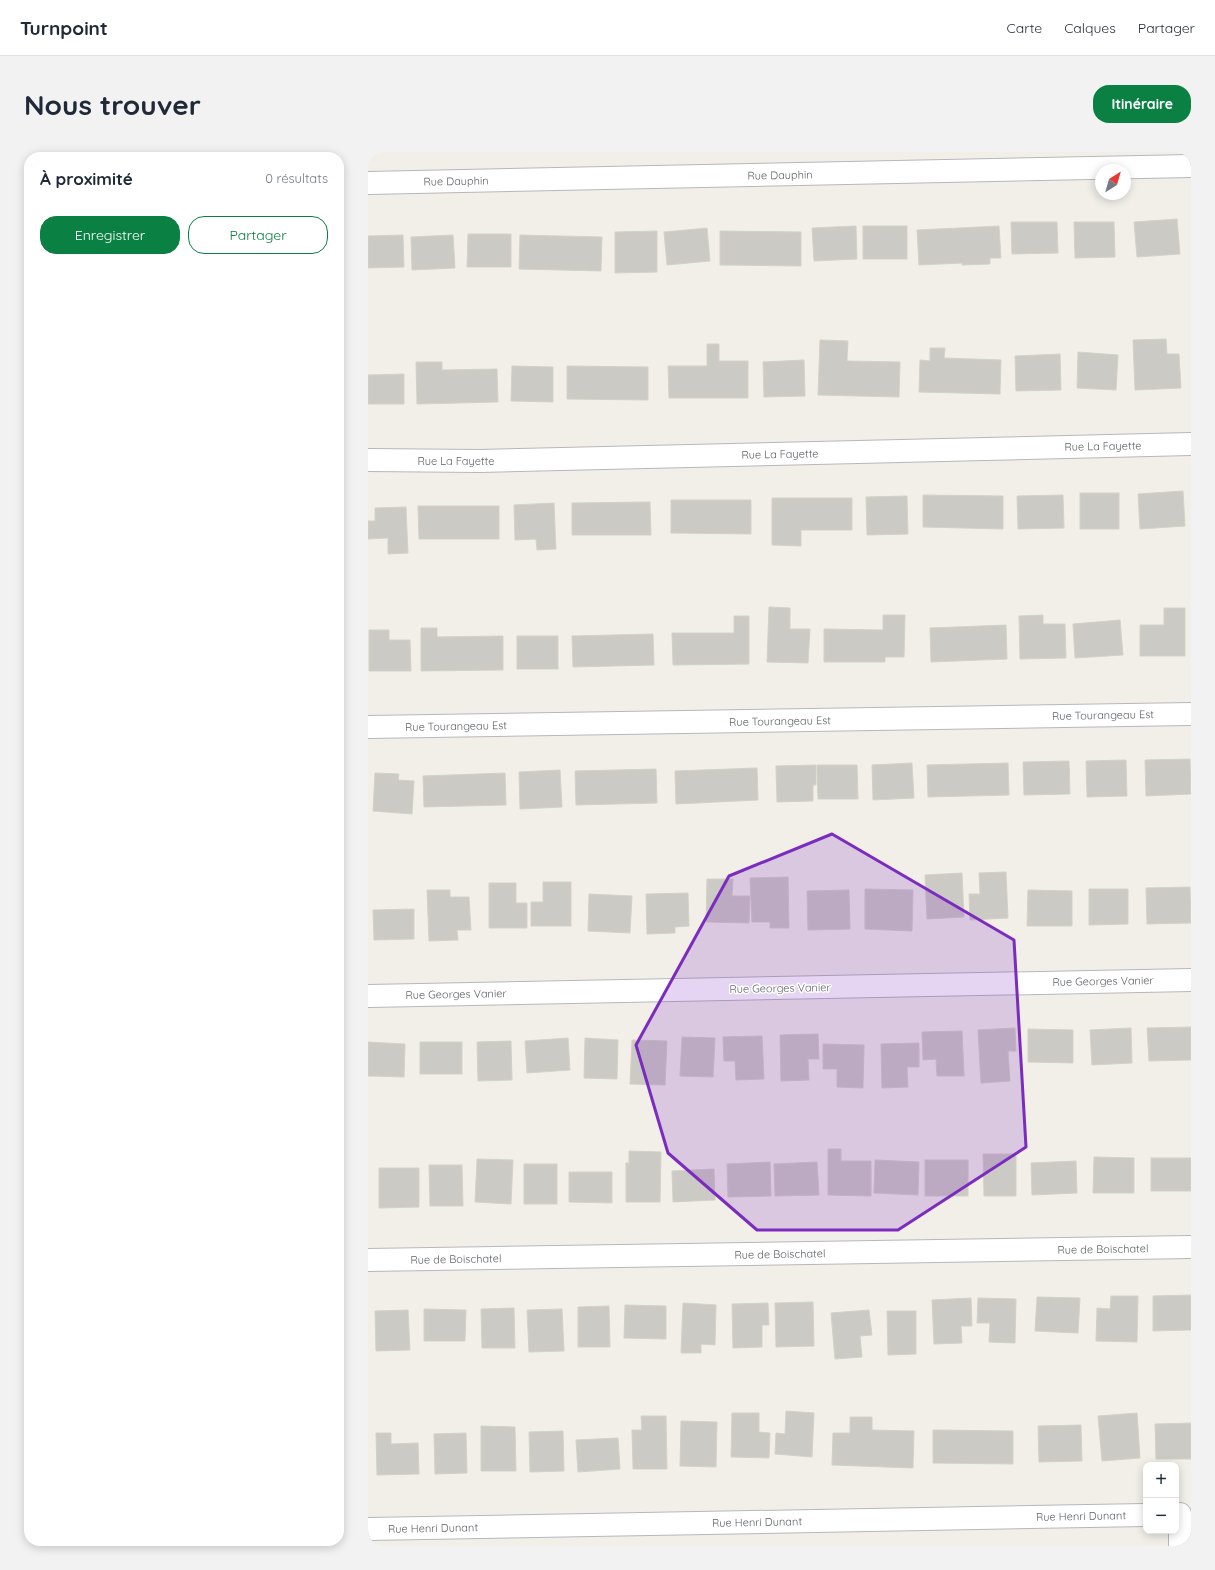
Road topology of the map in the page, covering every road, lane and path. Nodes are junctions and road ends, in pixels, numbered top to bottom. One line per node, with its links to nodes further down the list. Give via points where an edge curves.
1 (1191, 166): 2 (street, Rue Dauphin)
2 (368, 183)
3 (1191, 444): 4 (street, Rue La Fayette, via 480,461)
4 (368, 460)
5 (1191, 714): 6 (street, Rue Tourangeau Est)
6 (368, 727)
7 (1191, 980): 8 (street, Rue Georges Vanier)
8 (368, 996)
9 (1191, 1247): 10 (street, Rue de Boischatel)
10 (368, 1260)
11 (1182, 1514): 14 (street)
12 (1143, 1515): 13 (street, Rue Henri Dunant)
13 (368, 1529)
14 (1180, 1546)

